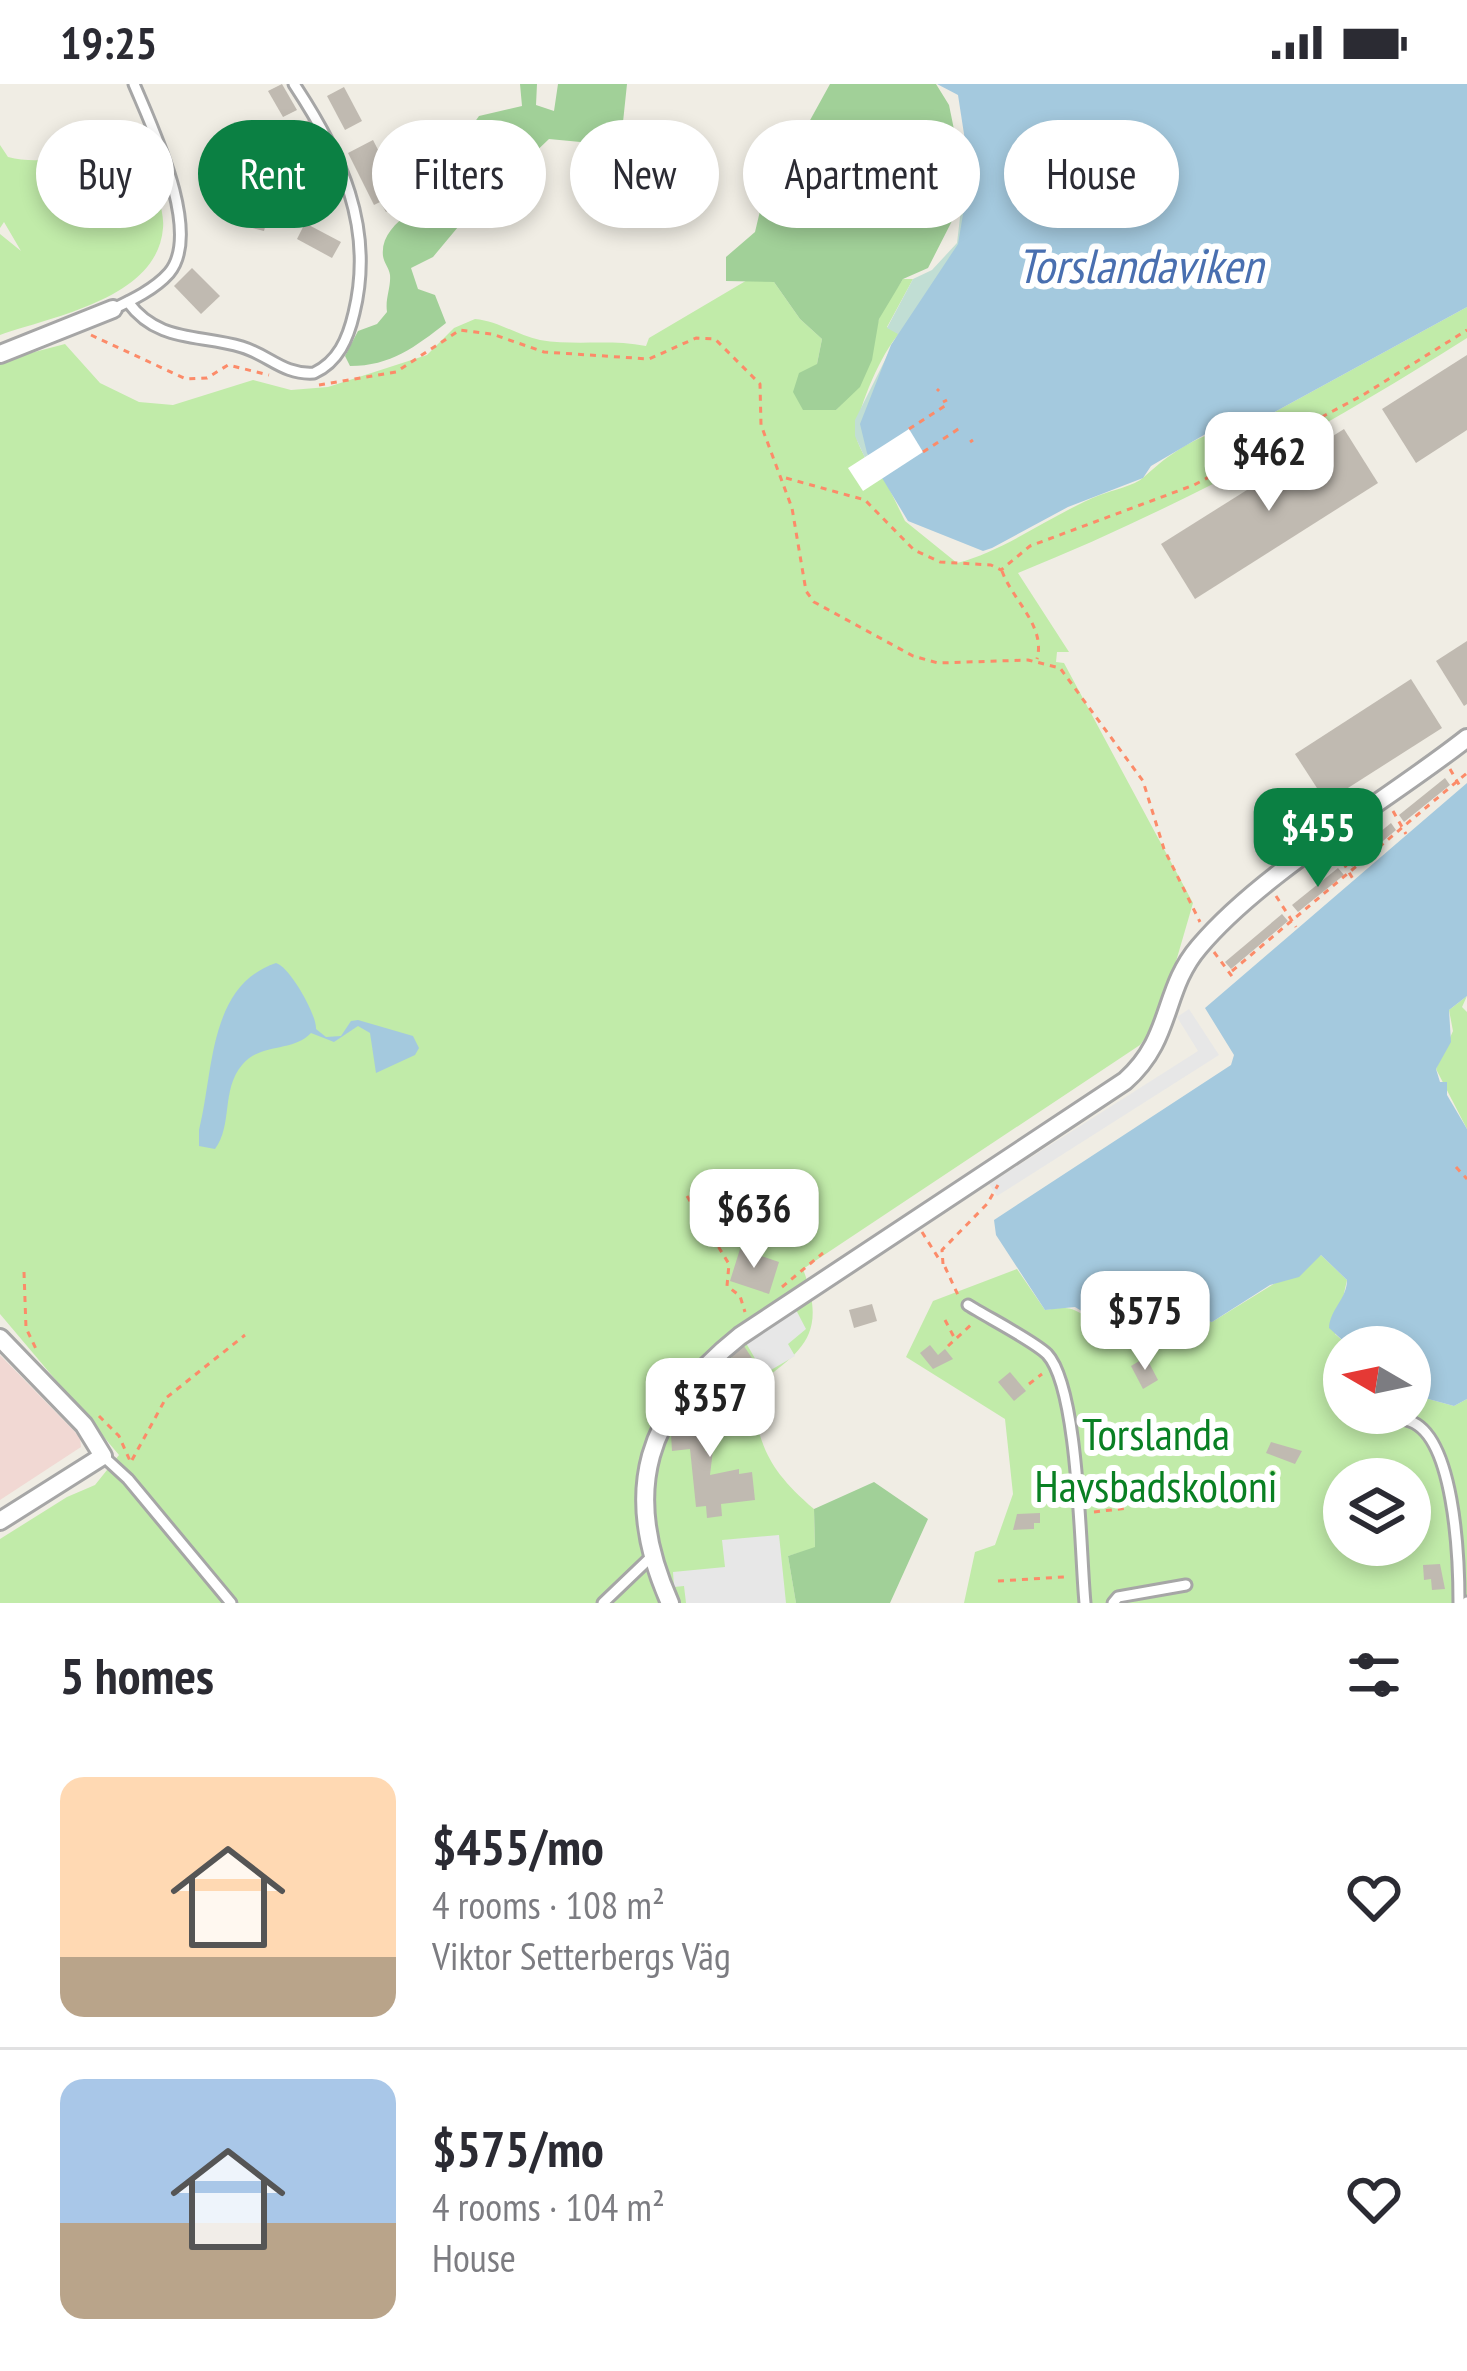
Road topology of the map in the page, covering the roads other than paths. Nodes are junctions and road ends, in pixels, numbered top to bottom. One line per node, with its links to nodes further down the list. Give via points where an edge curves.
1 (134, 84): 3 (lane, via 158,139 181,236 167,276)
2 (294, 84): 3 (lane, via 327,137 357,211 358,285 340,352 314,373 286,371 240,346 184,340)
3 (121, 306): 4 (street)
4 (0, 354)
5 (1467, 738): 11 (street, via 1207,938 1145,1063 746,1332 686,1383 648,1468)
6 (968, 1305): 16 (lane, via 1054,1365 1073,1455)
7 (0, 1338): 9 (street, via 84,1425)
8 (1429, 1434): 18 (lane, via 1443,1458)
9 (103, 1456): 10 (street); 13 (lane)
10 (0, 1521)
11 (650, 1558): 14 (lane); 15 (street)
12 (1186, 1585): 17 (lane)
13 (231, 1603)
14 (603, 1603)
15 (670, 1603)
16 (1085, 1603)
17 (1113, 1603)
18 (1464, 1603)

